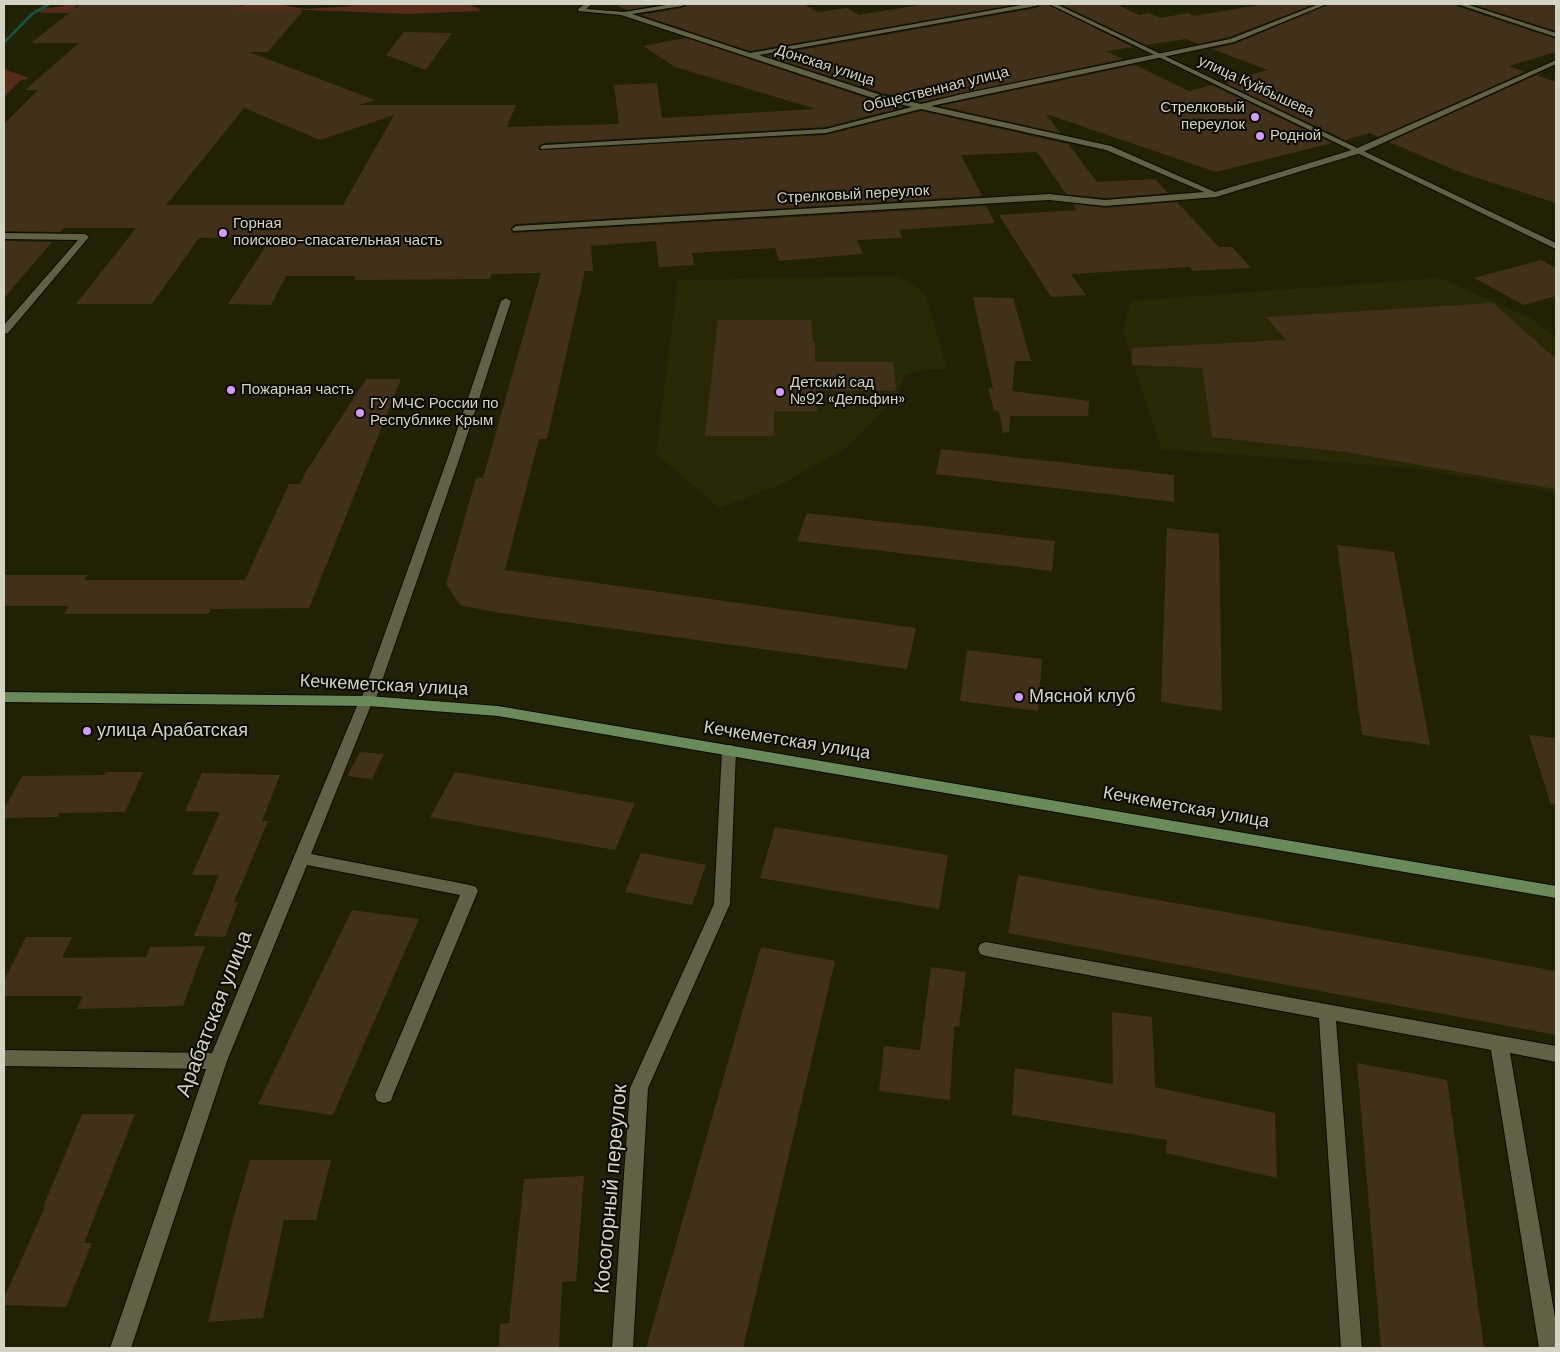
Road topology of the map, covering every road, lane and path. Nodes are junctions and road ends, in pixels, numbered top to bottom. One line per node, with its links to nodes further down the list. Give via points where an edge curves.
1 (589, 4): 7 (street, Донская улица, via 580,10)
2 (682, 4): 7 (street)
3 (1036, 4): 9 (street)
4 (1052, 4): 10 (street, улица Куйбышева)
5 (1324, 4): 10 (street, Общественная улица, via 1232,41)
6 (1460, 4): 8 (street)
7 (622, 13): 9 (street, Донская улица)
8 (1556, 35)
9 (747, 55): 12 (street, Донская улица, via 879,97)
10 (1158, 56): 12 (street, Общественная улица); 14 (street, улица Куйбышева)
11 (1556, 62): 14 (street, Стрелковый переулок)
12 (924, 106): 13 (street, Общественная улица, via 826,131); 15 (street, Донская улица, via 1108,148)
13 (544, 147)
14 (1358, 151): 15 (street, Стрелковый переулок); 18 (street, улица Куйбышева)
15 (1216, 194): 16 (street, Стрелковый переулок, via 1105,202 1048,197)
16 (516, 229)
17 (4, 236): 20 (street, via 85,237)
18 (1556, 246)
19 (506, 301): 22 (street, Арабатская улица)
20 (4, 331)
21 (4, 697): 22 (main road, Кечкеметская улица)
22 (367, 701): 23 (main road, Кечкеметская улица, via 498,711); 24 (street, Арабатская улица)
23 (729, 750): 25 (main road, Кечкеметская улица); 34 (street, Косогорный переулок, via 722,904 639,1088)
24 (302, 858): 31 (street, Арабатская улица); 32 (street, via 470,891)
25 (1556, 892)
26 (986, 949): 27 (street)
27 (1327, 1012): 28 (street); 35 (street)
28 (1499, 1043): 29 (street); 36 (street)
29 (1556, 1054)
30 (4, 1058): 31 (street)
31 (218, 1061): 33 (street, Арабатская улица)
32 (384, 1095)
33 (120, 1348)
34 (622, 1348)
35 (1351, 1348)
36 (1550, 1348)

